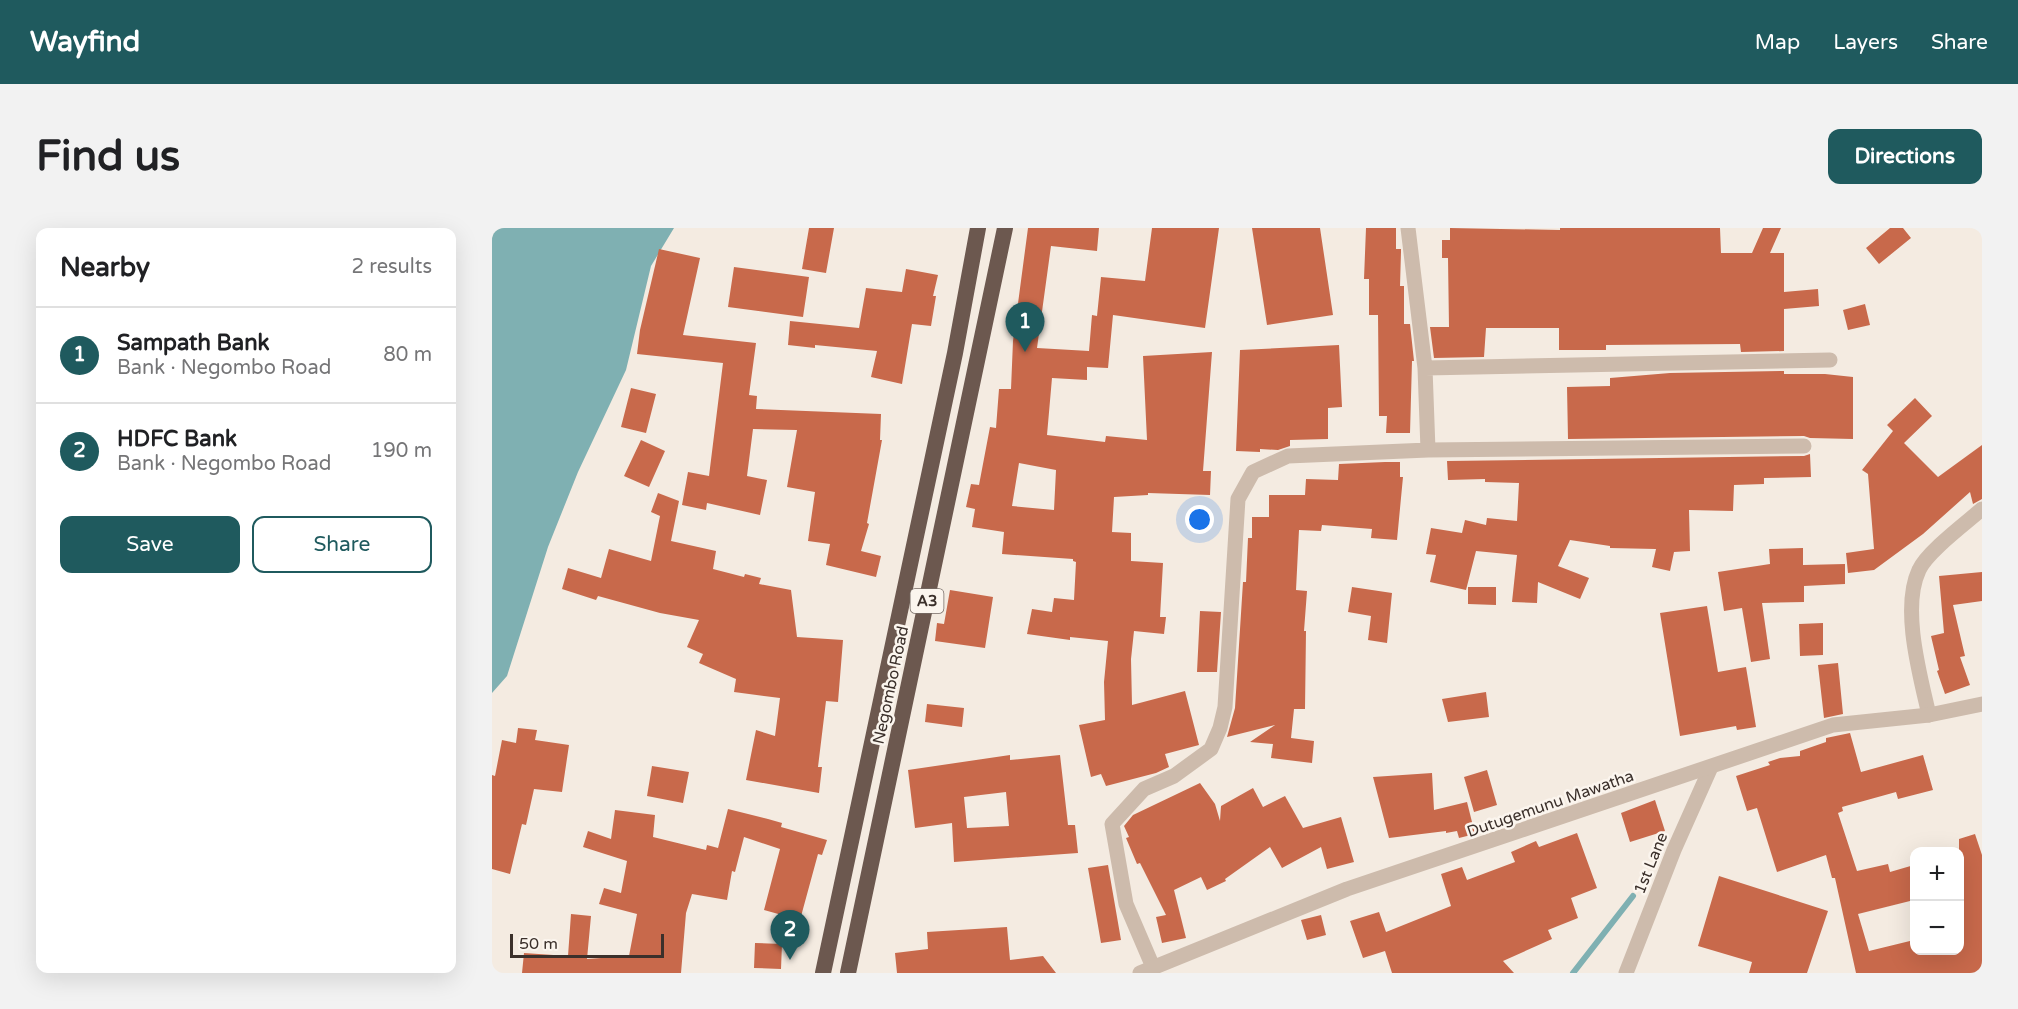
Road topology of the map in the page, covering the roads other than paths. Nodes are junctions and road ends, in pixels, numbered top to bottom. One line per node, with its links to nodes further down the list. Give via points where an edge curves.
1 (978, 228): 13 (highway, Negombo Road / A3)
2 (1005, 228): 14 (highway, Negombo Road / A3)
3 (1408, 228): 5 (street)
4 (1830, 360): 5 (street)
5 (1425, 368): 7 (street)
6 (1804, 446): 7 (street)
7 (1428, 450): 12 (street, via 1288,456 1253,472 1238,499 1225,707 1220,728 1211,749 1174,776 1144,789 1112,824 1126,904)
8 (1982, 509): 10 (street, via 1920,568 1910,594 1916,654)
9 (1982, 704): 10 (street, Dutugemunu Mawatha)
10 (1929, 716): 11 (street, Dutugemunu Mawatha, via 1833,725)
11 (1711, 767): 12 (street, Dutugemunu Mawatha, via 1347,889); 15 (street, 1st Lane)
12 (1146, 970)
13 (823, 973)
14 (848, 973)
15 (1626, 973)

